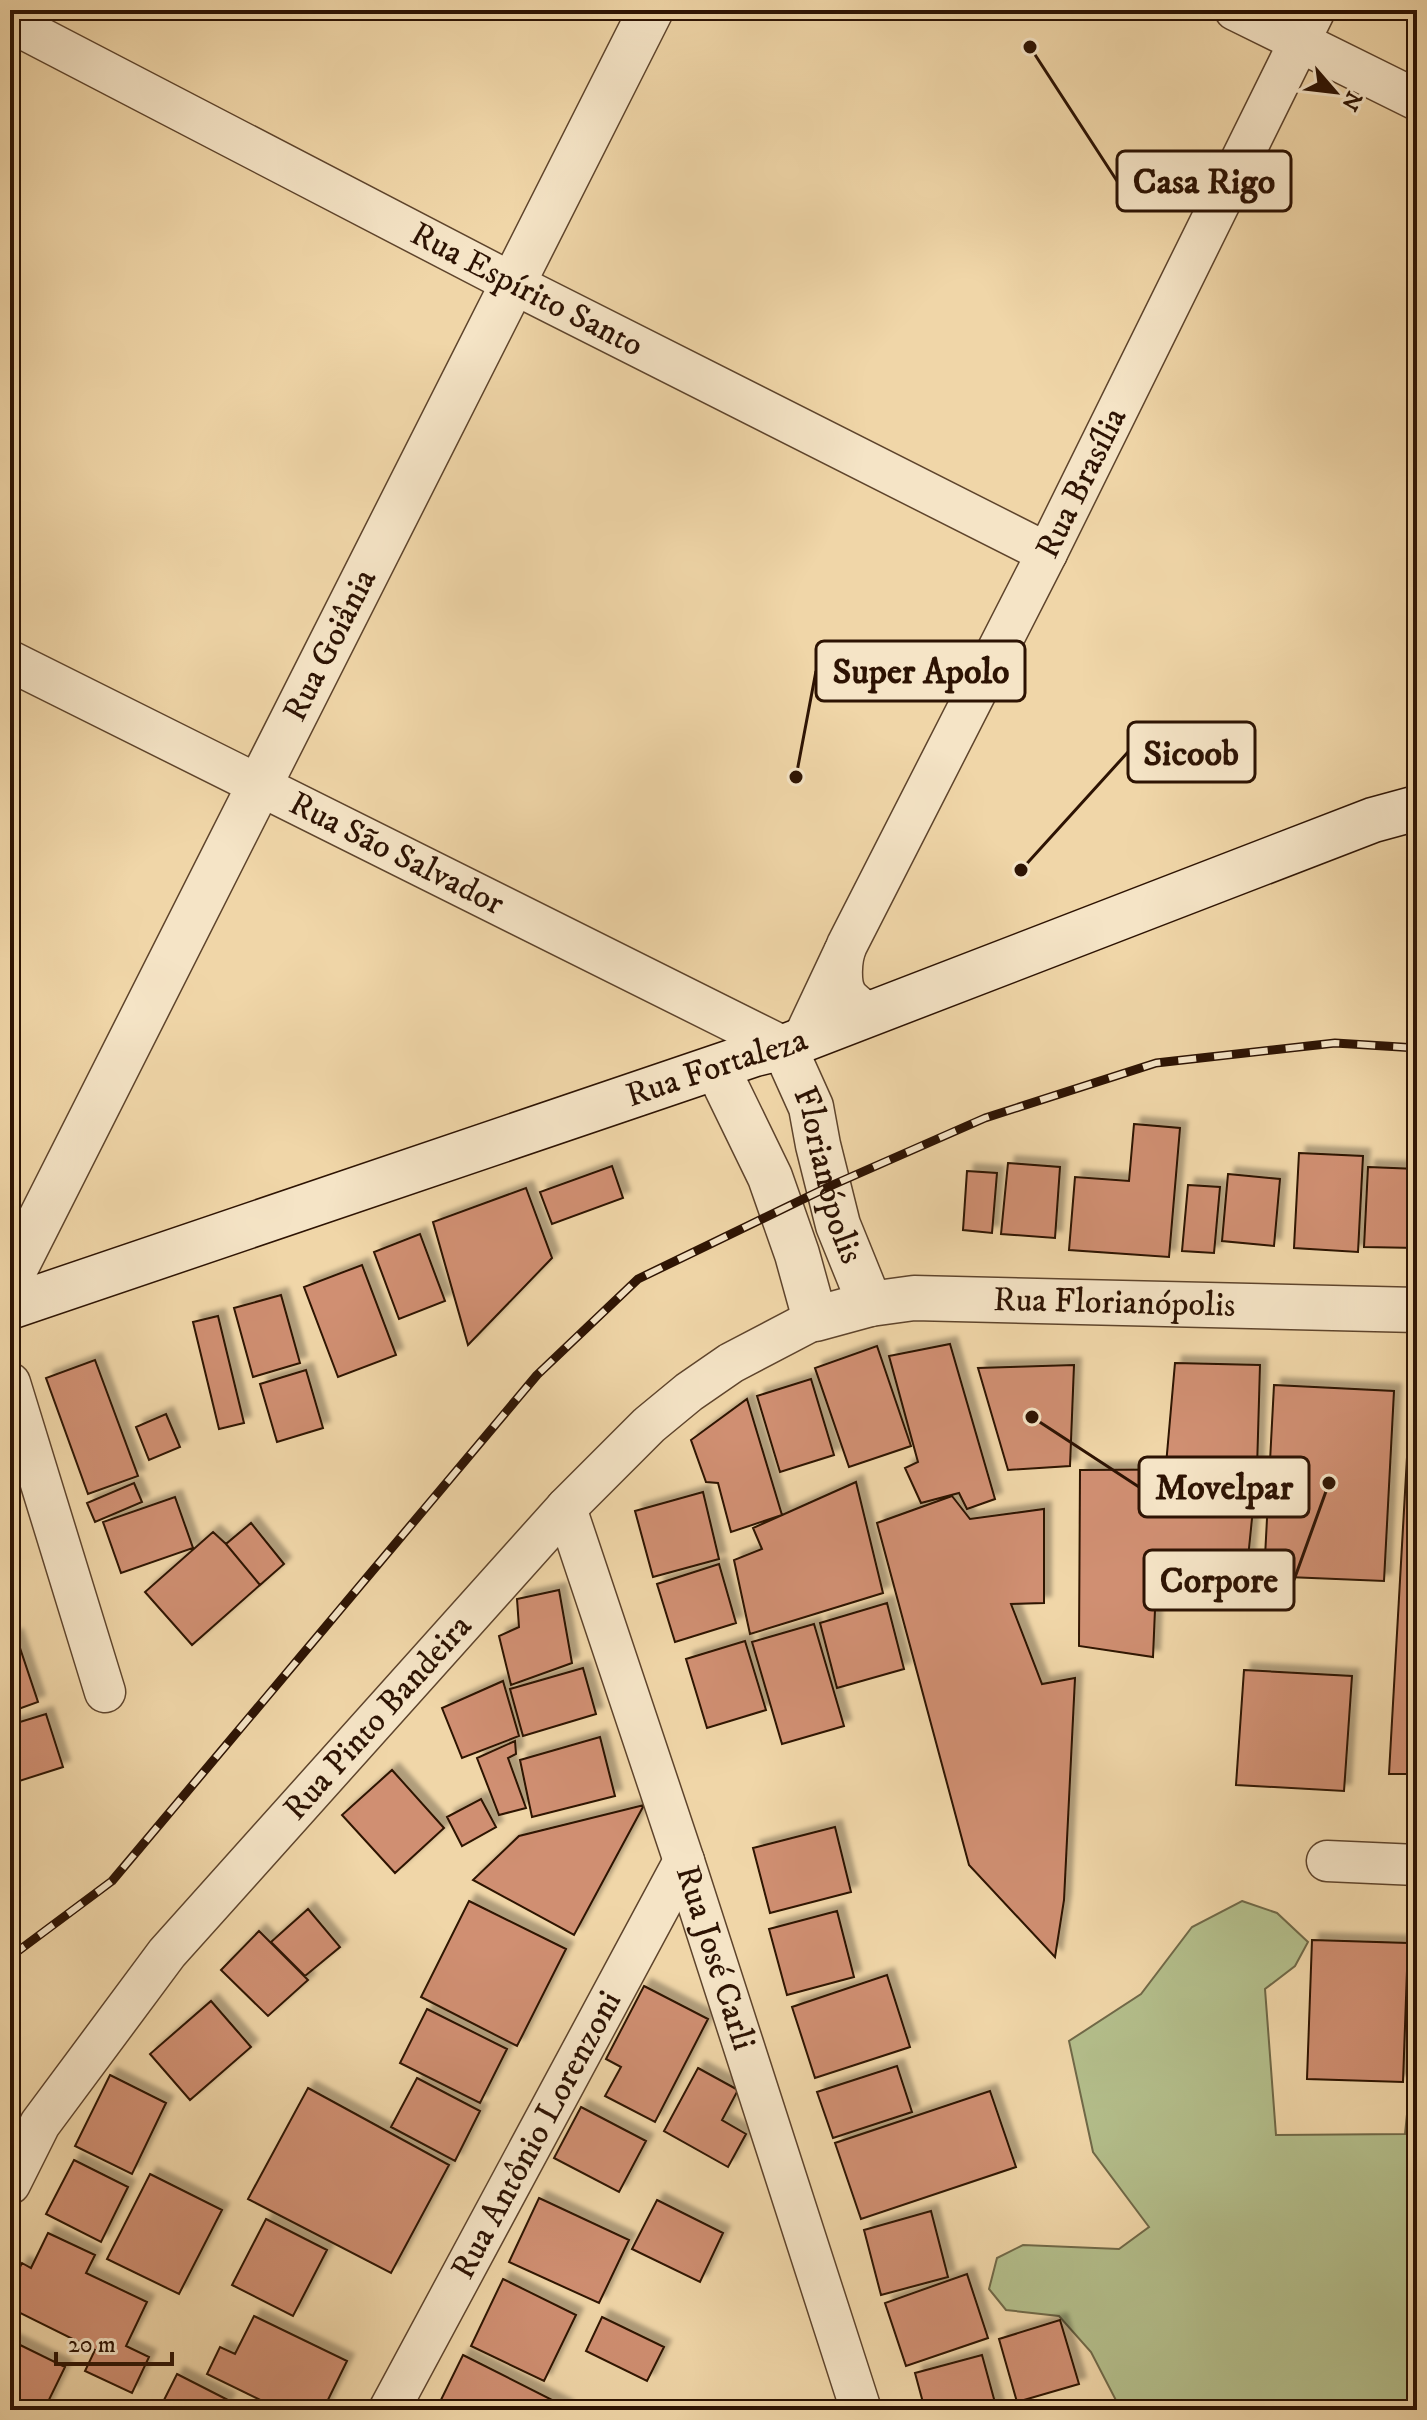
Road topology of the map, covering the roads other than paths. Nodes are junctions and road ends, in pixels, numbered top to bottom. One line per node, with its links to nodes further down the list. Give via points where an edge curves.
1 (651, 10): 6 (street, Rua Goiânia)
2 (1235, 10): 4 (street)
3 (10, 22): 6 (street, Rua Espírito Santo)
4 (1306, 26): 5 (street); 7 (street, Rua Brasília)
5 (1417, 100)
6 (514, 284): 7 (street, Rua Espírito Santo); 9 (street, Rua Goiânia)
7 (1047, 553): 11 (street, Rua Brasília)
8 (10, 661): 9 (street, Rua São Salvador)
9 (260, 786): 13 (street, Rua São Salvador); 15 (street, Rua Goiânia)
10 (1417, 808): 12 (street, Rua Fortaleza, via 1373,820)
11 (844, 952): 12 (street, Rua Brasília, via 848,997); 13 (street, Rua Brasília)
12 (868, 1014): 13 (street, Rua Fortaleza)
13 (794, 1043): 14 (street, Rua Fortaleza); 16 (street, Florianópolis, via 838,1225)
14 (717, 1068): 15 (street, Rua Fortaleza); 18 (street, via 770,1177)
15 (11, 1281)
16 (870, 1304): 17 (street, Rua Florianópolis, via 914,1298); 18 (street, Rua Florianópolis)
17 (1417, 1310)
18 (815, 1319): 20 (street, Rua Pinto Bandeira, via 731,1363 689,1392)
19 (10, 1383): 21 (street)
20 (566, 1508): 22 (street, Rua José Carli); 25 (street, Rua Pinto Bandeira, via 167,1953 40,2124)
21 (105, 1692)
22 (684, 1861): 26 (street, Rua Antônio Lorenzoni); 27 (street, Rua José Carli)
23 (1327, 1861): 24 (street)
24 (1417, 1865)
25 (10, 2184)
26 (389, 2410)
27 (861, 2410)

